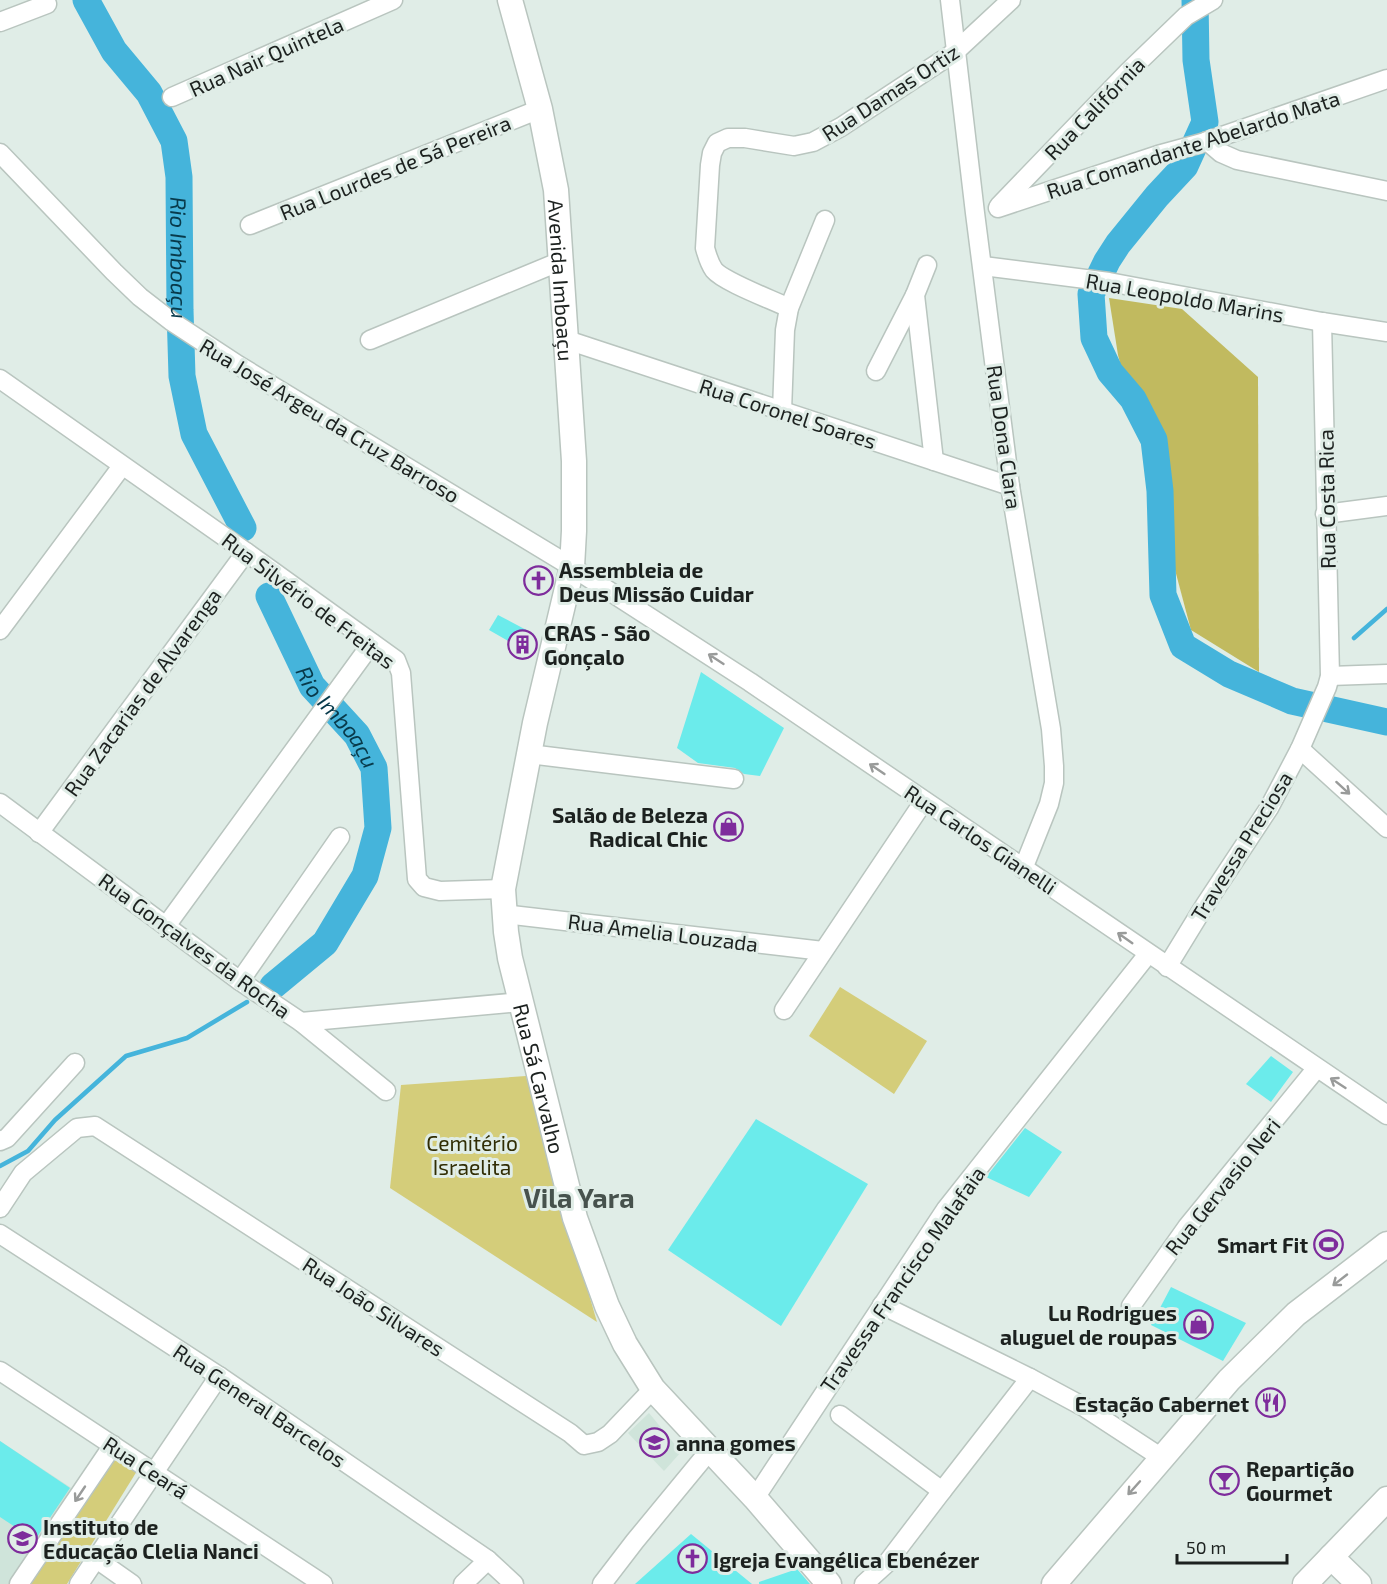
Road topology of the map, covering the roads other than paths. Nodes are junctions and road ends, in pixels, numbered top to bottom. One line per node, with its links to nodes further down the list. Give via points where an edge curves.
1 (393, 0): 10 (street, Rua Nair Quintela)
2 (510, 0): 11 (main road, Avenida Imboaçu)
3 (950, 0): 8 (street, Rua Dona Clara)
4 (1011, 0): 8 (street, Rua Damas Ortiz)
5 (1208, 3): 15 (street, Rua Califórnia, via 1186,16 1128,72)
6 (47, 4): 7 (street)
7 (0, 22)
8 (955, 52): 16 (street, Rua Dona Clara); 23 (street, Rua Damas Ortiz, via 813,142 794,146 728,138 717,143 710,165 705,248 708,261 727,279)
9 (1387, 79): 12 (street, Rua Comandante Abelardo Mata)
10 (172, 97)
11 (540, 109): 18 (street, Rua Lourdes de Sá Pereira); 19 (main road, Avenida Imboaçu, via 556,190)
12 (1199, 144): 14 (street, via 1237,160); 15 (street, Rua Comandante Abelardo Mata)
13 (0, 153): 37 (street, Rua José Argeu da Cruz Barroso, via 123,280 171,321)
14 (1387, 191)
15 (998, 208): 16 (street)
16 (975, 213): 21 (street, Rua Dona Clara)
17 (825, 220): 23 (street)
18 (250, 225)
19 (561, 261): 26 (street); 27 (main road, Avenida Imboaçu)
20 (927, 265): 22 (street)
21 (983, 266): 24 (street, Rua Leopoldo Marins, via 1109,282); 33 (street, Rua Dona Clara)
22 (915, 295): 28 (street); 31 (street)
23 (789, 308): 30 (street)
24 (1322, 322): 25 (street, Rua Leopoldo Marins); 35 (street, Rua Costa Rica)
25 (1387, 332)
26 (370, 340)
27 (567, 340): 30 (street, Rua Coronel Soares); 37 (main road, Avenida Imboaçu, via 574,461)
28 (876, 371)
29 (0, 379): 32 (street, Rua Silvério de Freitas)
30 (782, 411): 31 (street, Rua Coronel Soares)
31 (934, 461): 33 (street, Rua Coronel Soares)
32 (122, 466): 36 (street, Rua Silvério de Freitas); 38 (street)
33 (1010, 486): 50 (street, Rua Dona Clara, via 1054,766 1049,804)
34 (1387, 506): 35 (street)
35 (1325, 514): 41 (street, Rua Costa Rica)
36 (246, 552): 39 (street, Rua Silvério de Freitas); 48 (street, Rua Zacarias de Alvarenga)
37 (572, 567): 43 (main road, Rua Sá Carvalho); 45 (street, Rua Carlos Gianelli, one-way to 37)
38 (0, 630)
39 (372, 643): 51 (street, Rua Silvério de Freitas, via 400,667 417,879 440,891); 53 (street)
40 (1387, 674): 41 (street)
41 (1328, 682): 42 (street, Travessa Preciosa)
42 (1300, 748): 47 (street, one-way to 47); 56 (street, Travessa Preciosa, via 1269,808)
43 (529, 754): 44 (street); 51 (main road, Rua Sá Carvalho)
44 (734, 779)
45 (924, 801): 50 (street, Rua Carlos Gianelli); 54 (street)
46 (0, 803): 48 (street, Rua Gonçalves da Rocha)
47 (1387, 828)
48 (39, 833): 53 (street, Rua Gonçalves da Rocha)
49 (340, 837): 57 (street)
50 (1023, 868): 55 (street, Rua Carlos Gianelli, one-way to 50)
51 (503, 889): 52 (main road, Rua Sá Carvalho)
52 (504, 914): 54 (street, Rua Amelia Louzada); 58 (main road, Rua Sá Carvalho)
53 (166, 926): 57 (street, Rua Gonçalves da Rocha)
54 (823, 951): 59 (street)
55 (1148, 954): 56 (street, Rua Carlos Gianelli); 71 (street, Travessa Francisco Malafaia, via 946,1209)
56 (1167, 967): 62 (street, Rua Carlos Gianelli)
57 (240, 981): 60 (street, Rua Gonçalves da Rocha)
58 (520, 1002): 60 (street); 76 (main road, Rua Sá Carvalho, via 575,1218 612,1316)
59 (784, 1010)
60 (301, 1022): 63 (street, Rua Gonçalves da Rocha)
61 (75, 1063): 65 (street)
62 (1316, 1069): 64 (street, Rua Carlos Gianelli, one-way to 62); 72 (street, Rua Gervasio Neri, via 1187,1227)
63 (386, 1091)
64 (1387, 1115)
65 (0, 1141)
66 (23, 1173): 67 (street); 68 (street); 76 (street, Rua João Silvares, via 77,1128 95,1126 585,1445 610,1434)
67 (0, 1180)
68 (0, 1208)
69 (0, 1234): 74 (street, Rua General Barcelos)
70 (1387, 1244): 80 (main road, one-way to 80, via 1296,1314 1229,1380)
71 (882, 1305): 75 (street); 83 (street, Travessa Francisco Malafaia)
72 (1131, 1306)
73 (0, 1371): 78 (street, Rua Ceará)
74 (219, 1376): 81 (street); 87 (street, Rua General Barcelos)
75 (1030, 1378): 80 (street, via 1084,1407); 82 (street)
76 (653, 1389): 79 (main road, Rua Sá Carvalho)
77 (840, 1415): 82 (street)
78 (113, 1445): 81 (street, Rua Ceará); 88 (street, one-way to 88)
79 (710, 1450): 83 (main road, Rua Sá Carvalho); 94 (street)
80 (1162, 1458): 97 (main road, one-way to 97)
81 (154, 1472): 86 (street); 91 (street, Rua Ceará)
82 (942, 1491): 96 (street, via 887,1563)
83 (755, 1498): 95 (main road, Rua Sá Carvalho)
84 (1387, 1499): 85 (main road)
85 (1331, 1557): 98 (main road); 99 (main road)
86 (95, 1558): 89 (street); 90 (street)
87 (488, 1560): 92 (street); 93 (street, Rua General Barcelos)
88 (19, 1584)
89 (79, 1584)
90 (132, 1584)
91 (323, 1584)
92 (463, 1584)
93 (514, 1584)
94 (602, 1584)
95 (829, 1584)
96 (864, 1584)
97 (1054, 1584)
98 (1305, 1584)
99 (1359, 1584)

